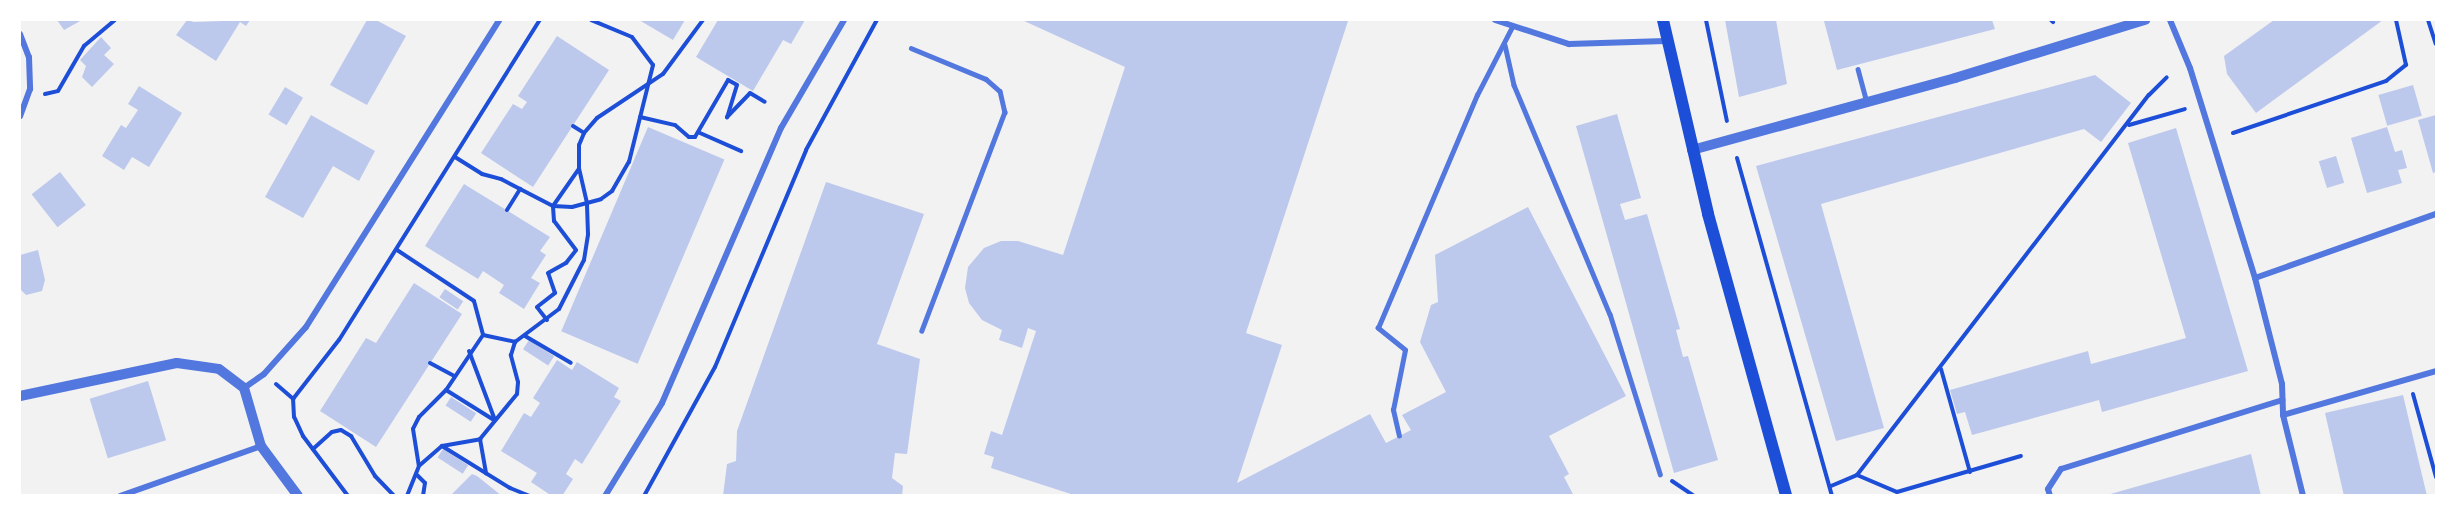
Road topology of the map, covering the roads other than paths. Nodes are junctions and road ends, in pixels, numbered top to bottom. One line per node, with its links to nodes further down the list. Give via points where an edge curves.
1 (499, 20): 20 (street, via 306,327 264,374)
2 (844, 20): 29 (street, via 781,128 662,403)
3 (1495, 20): 7 (street)
4 (1663, 20): 9 (main road)
5 (2145, 20): 13 (street)
6 (2169, 20): 17 (street, via 2201,104)
7 (1512, 27): 9 (street, via 1569,44); 10 (lane)
8 (20, 34): 14 (street, via 29,57 30,89)
9 (1665, 41): 15 (main road)
10 (1505, 45): 24 (lane, via 1477,95 1378,328 1405,350 1393,410); 26 (lane, via 1514,85 1610,314)
11 (911, 48): 18 (lane, via 986,79 1000,91 1005,112)
12 (1858, 69): 13 (lane)
13 (1867, 102): 15 (street)
14 (20, 116)
15 (1692, 150): 30 (main road)
16 (2436, 214): 17 (street)
17 (2255, 278): 22 (street)
18 (922, 331)
19 (2436, 371): 23 (street)
20 (244, 388): 21 (street, via 219,369 177,363); 25 (street)
21 (20, 396)
22 (2283, 400): 23 (street); 31 (street, via 2061,469 2048,489)
23 (2283, 415): 32 (street)
24 (1398, 436)
25 (261, 446): 27 (street); 28 (street)
26 (1660, 474)
27 (120, 495)
28 (298, 495)
29 (605, 495)
30 (1786, 495)
31 (2050, 495)
32 (2302, 495)

